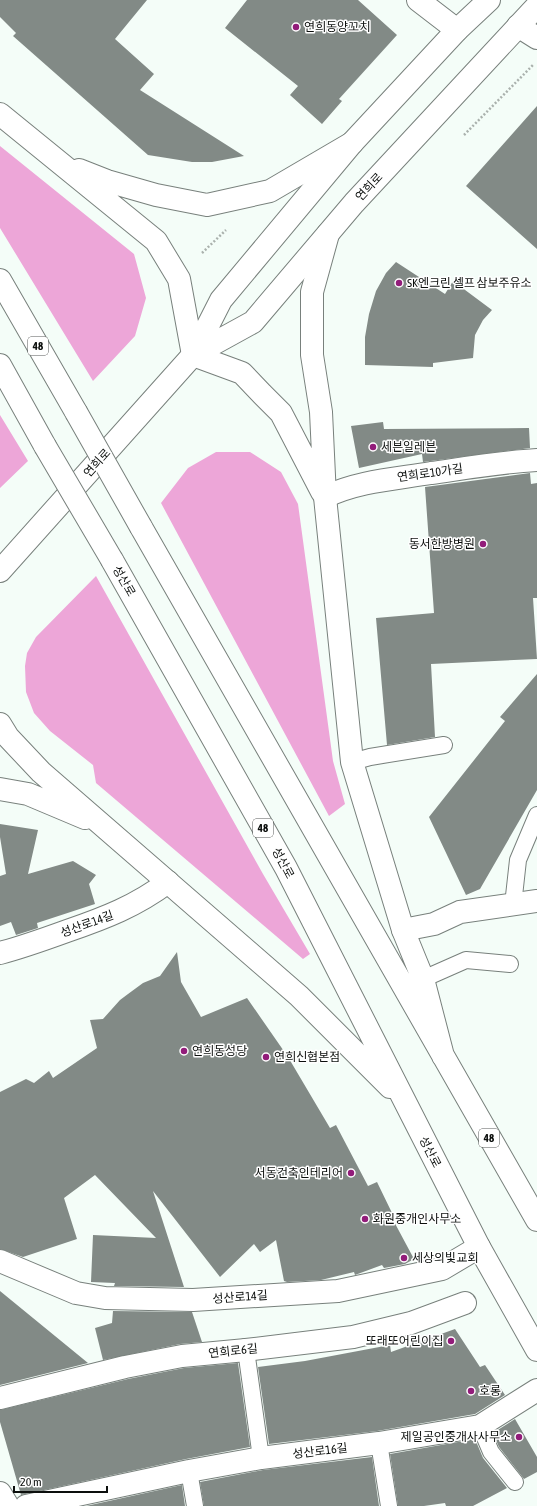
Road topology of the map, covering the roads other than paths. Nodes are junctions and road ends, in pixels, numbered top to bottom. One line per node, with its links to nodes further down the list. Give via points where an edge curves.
1 (418, 0): 5 (main road)
2 (489, 0): 5 (main road, 연희로)
3 (537, 6): 4 (main road, 연희로)
4 (518, 26): 6 (main road); 10 (main road, 연희로)
5 (457, 30): 8 (main road, 연희로)
6 (537, 38)
7 (0, 114): 9 (main road)
8 (352, 143): 9 (main road, via 270,191 207,205 156,195 114,183); 12 (main road, 연희로, via 221,300)
9 (56, 160): 12 (main road, via 156,241 179,279)
10 (328, 234): 12 (main road, 연희로, via 253,322); 15 (main road, via 312,292 312,355 321,412)
11 (0, 280): 30 (main road, 48, bridge)
12 (193, 355): 15 (main road, via 242,373 281,413); 16 (main road, 연희로)
13 (0, 365): 31 (main road, 성산로 / 48, bridge, via 286,868)
14 (537, 460): 15 (main road, 연희로10가길, via 511,461 376,481 345,487)
15 (325, 497): 19 (main road)
16 (0, 571)
17 (0, 724): 22 (main road, via 8,737 41,772)
18 (444, 745): 19 (lane)
19 (352, 762): 26 (main road)
20 (0, 789): 22 (main road, via 28,794 65,808)
21 (537, 815): 25 (lane, via 518,860)
22 (112, 831): 23 (main road)
23 (168, 882): 27 (main road, 성산로14길, via 137,904 112,915 23,947); 31 (main road, via 299,996)
24 (537, 901): 25 (main road)
25 (513, 905): 26 (main road, via 460,912 434,924)
26 (403, 930): 29 (main road)
27 (0, 952)
28 (510, 964): 29 (lane, via 466,960)
29 (423, 979): 30 (main road)
30 (442, 1056): 32 (main road, 48)
31 (403, 1101): 33 (main road, 성산로 / 48)
32 (537, 1220)
33 (479, 1247): 34 (main road, 성산로14길, via 442,1268 338,1291 193,1300 105,1298 76,1293); 37 (main road, 성산로 / 48)
34 (0, 1261)
35 (465, 1303): 36 (main road, 연희로6길, via 411,1323 353,1337)
36 (246, 1350): 39 (main road, 연희로6길, via 182,1356 125,1367); 42 (lane)
37 (537, 1350)
38 (537, 1390): 40 (main road, 성산로16길)
39 (0, 1398)
40 (480, 1426): 41 (main road, 성산로16길); 44 (lane, via 491,1452)
41 (379, 1443): 42 (main road, 성산로16길); 49 (lane)
42 (261, 1458): 43 (main road, 성산로16길)
43 (189, 1471): 47 (main road, 성산로16길); 48 (lane)
44 (514, 1482)
45 (0, 1493): 46 (main road)
46 (8, 1506)
47 (26, 1506)
48 (195, 1506)
49 (389, 1506)

